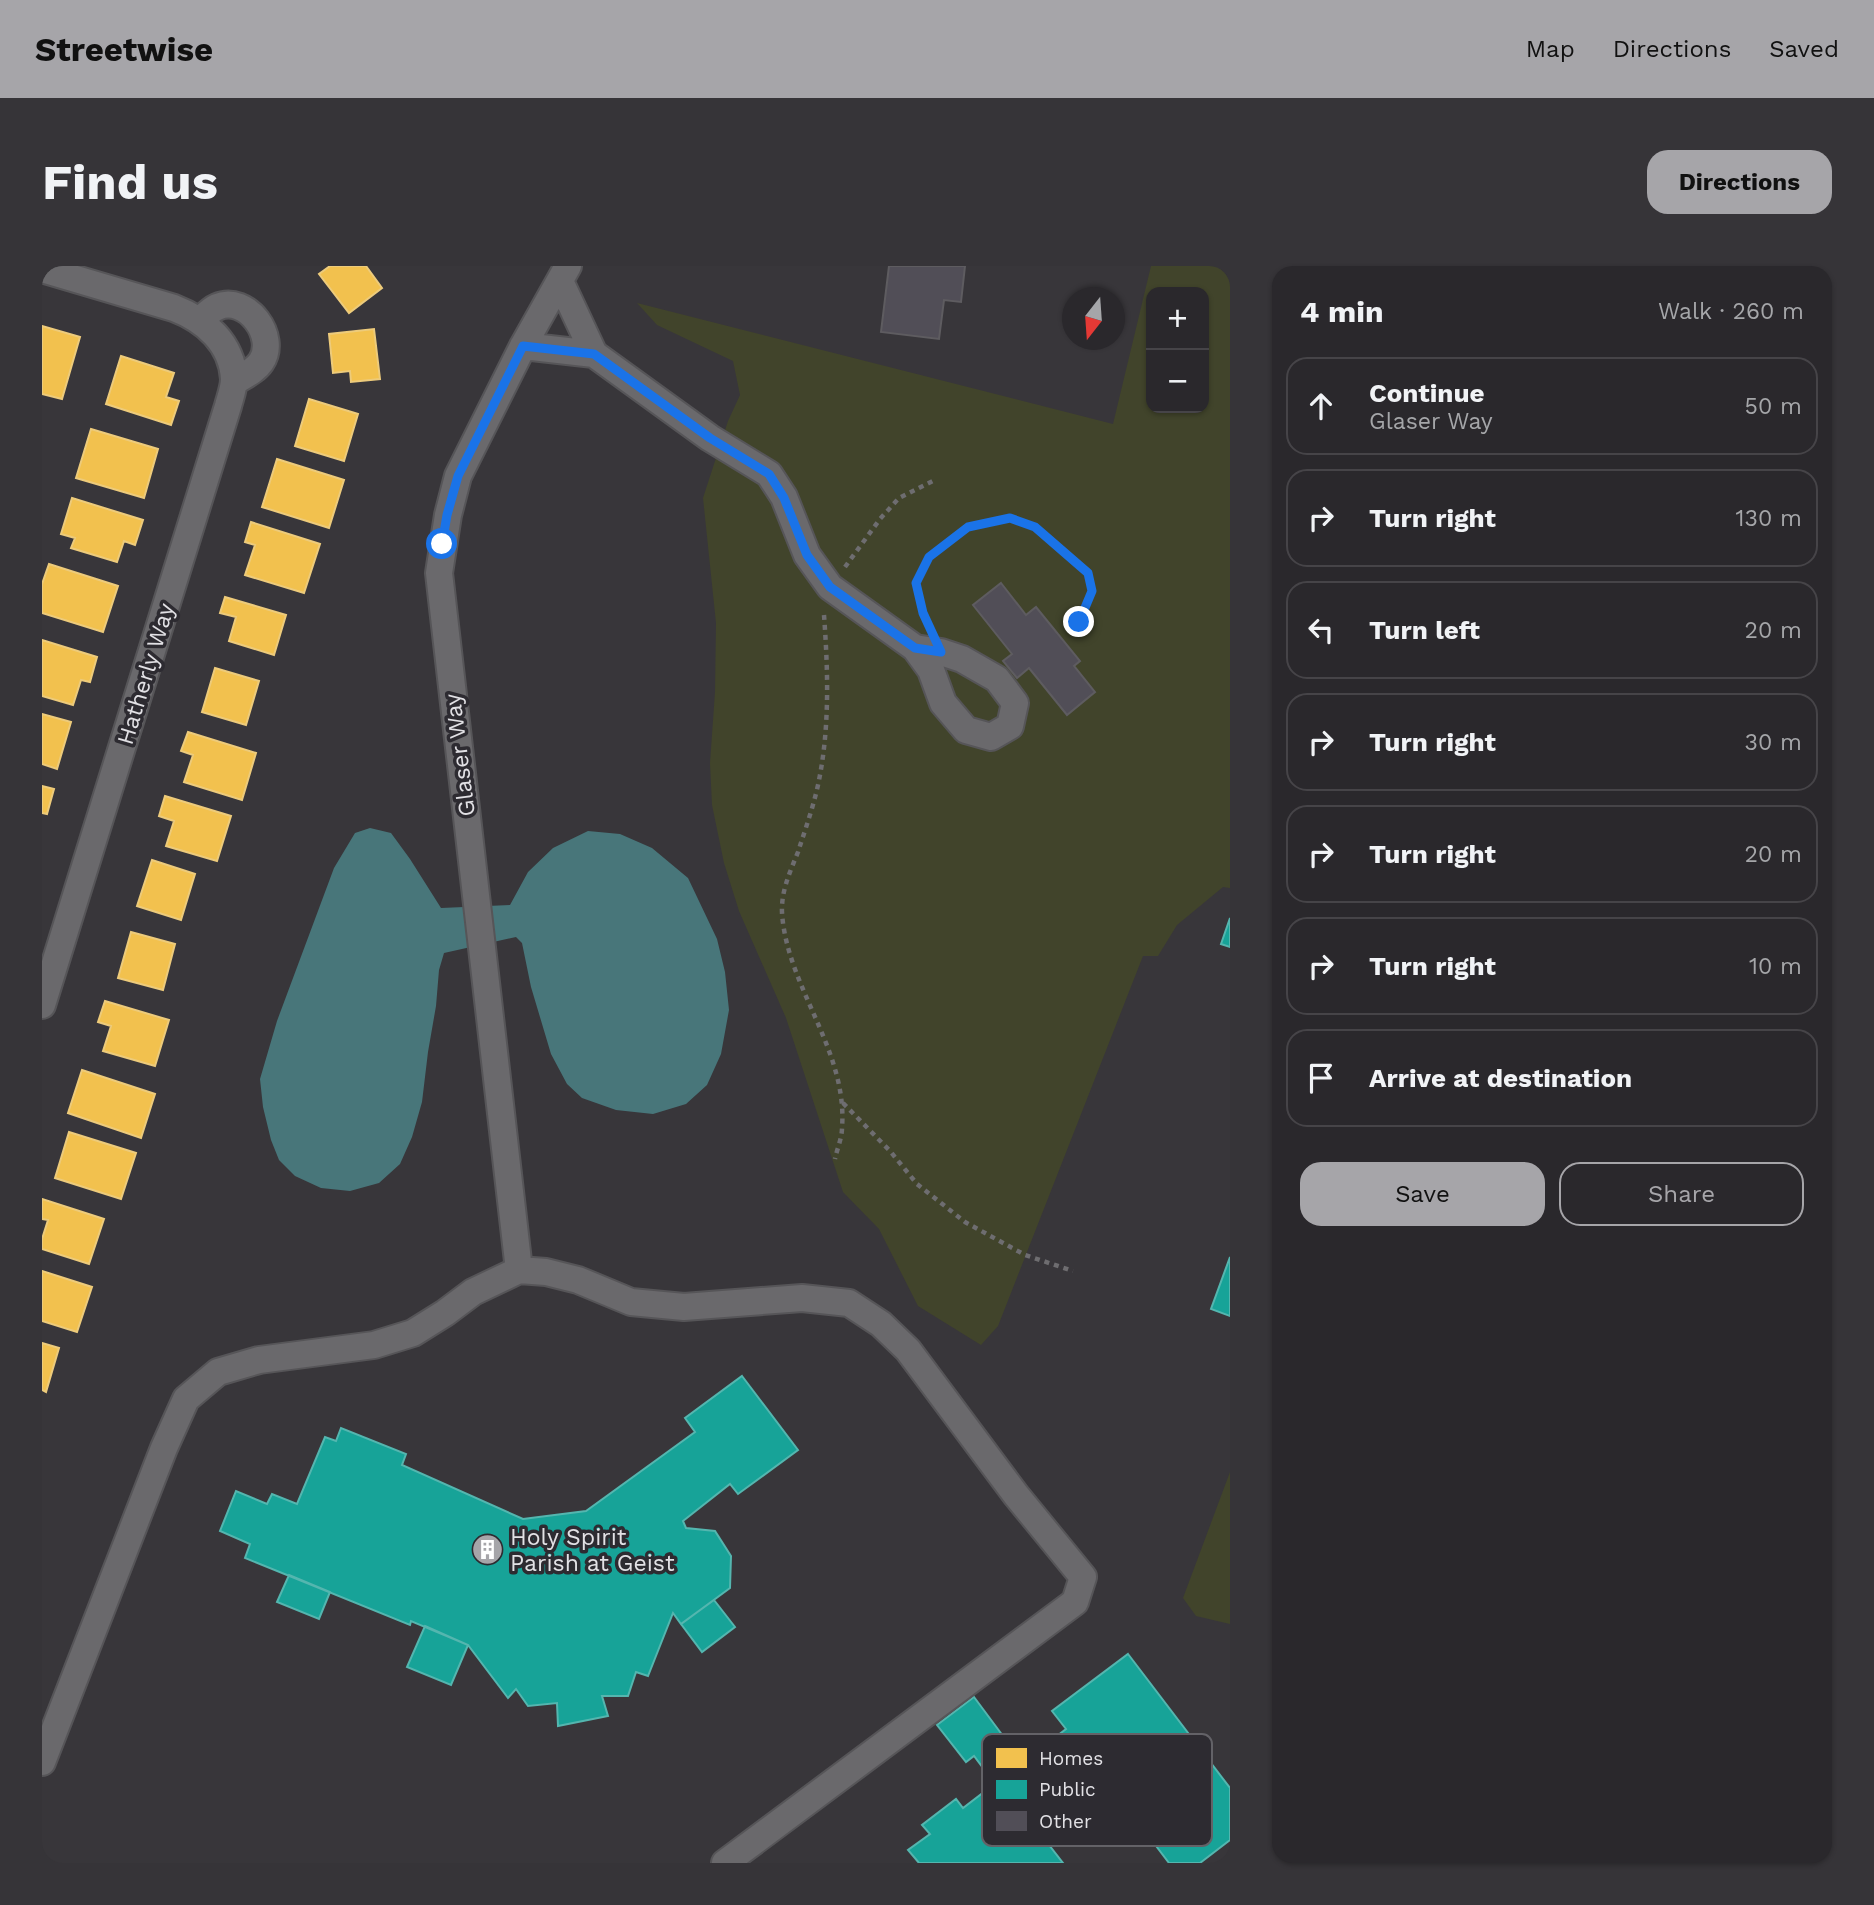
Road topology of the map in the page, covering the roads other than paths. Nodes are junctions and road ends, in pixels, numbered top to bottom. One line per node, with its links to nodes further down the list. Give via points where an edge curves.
1 (42, 269): 3 (street, via 174,308)
2 (564, 273): 4 (street, Glaser Way); 5 (street)
3 (200, 321): 6 (street, Hatherly Way, via 222,342); 6 (street, via 227,304 258,321 266,341 261,363)
4 (523, 346): 5 (street); 9 (street, Glaser Way, via 458,476 439,573)
5 (594, 354): 7 (street, via 710,438 769,474 807,555 830,587)
6 (234, 382): 8 (street, Hatherly Way)
7 (928, 650)
8 (42, 1005)
9 (519, 1270): 10 (street, via 473,1292 413,1333 374,1345 259,1360 218,1372 186,1399); 11 (street, via 578,1280 631,1302 684,1307 802,1298 849,1303 881,1324 908,1350 1083,1577 1075,1602)
10 (42, 1762)
11 (725, 1863)

